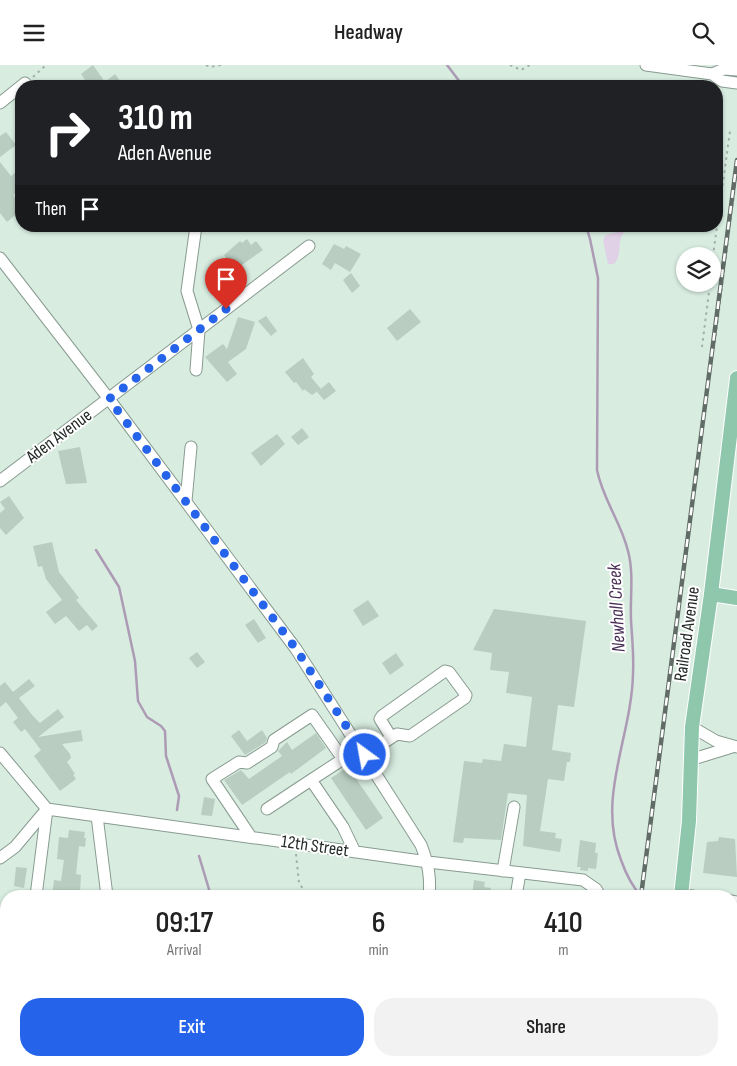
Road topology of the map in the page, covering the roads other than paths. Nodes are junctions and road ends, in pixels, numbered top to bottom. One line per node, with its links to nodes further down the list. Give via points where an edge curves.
1 (646, 65): 2 (street)
2 (713, 69): 3 (street); 4 (street)
3 (737, 70)
4 (721, 80)
5 (723, 81): 6 (street)
6 (737, 83)
7 (15, 91): 8 (street)
8 (0, 103)
9 (195, 232): 12 (street, via 187,291)
10 (309, 246): 12 (street, Aden Avenue)
11 (0, 258): 15 (street)
12 (199, 330): 13 (street); 15 (street, Aden Avenue)
13 (196, 370)
14 (737, 378): 16 (main road, Railroad Avenue)
15 (109, 399): 19 (street, Aden Avenue); 20 (street)
16 (735, 414): 18 (main road, Railroad Avenue)
17 (191, 447): 20 (street)
18 (733, 459): 21 (main road, Railroad Avenue)
19 (0, 481)
20 (186, 501): 26 (street, via 296,649)
21 (711, 594): 22 (main road); 23 (main road, Railroad Avenue)
22 (737, 598)
23 (692, 727): 25 (street, via 716,741); 29 (main road, Railroad Avenue)
24 (392, 737): 24 (street, via 397,734 410,736 466,697 449,672 445,671 382,716 380,719); 26 (street)
25 (735, 747): 29 (street, via 718,749)
26 (362, 751): 28 (street); 38 (street)
27 (0, 753): 32 (street)
28 (343, 759): 30 (street); 35 (street, via 312,715 274,740 272,747 264,753 247,763 240,762 212,779)
29 (690, 760): 46 (main road, Railroad Avenue)
30 (312, 780): 33 (street); 36 (street, via 343,827)
31 (514, 807): 39 (street)
32 (47, 809): 34 (street, 12th Street); 37 (street); 41 (street)
33 (267, 809)
34 (97, 816): 35 (street, 12th Street); 42 (street)
35 (251, 837): 36 (street, 12th Street)
36 (355, 852): 38 (street, 12th Street)
37 (0, 858)
38 (428, 862): 39 (street, 12th Street); 43 (street)
39 (503, 871): 40 (street, 12th Street)
40 (520, 873): 44 (street); 45 (street, 12th Street, via 583,880)
41 (37, 890)
42 (106, 890)
43 (430, 890)
44 (517, 890)
45 (597, 890)
46 (685, 890)

